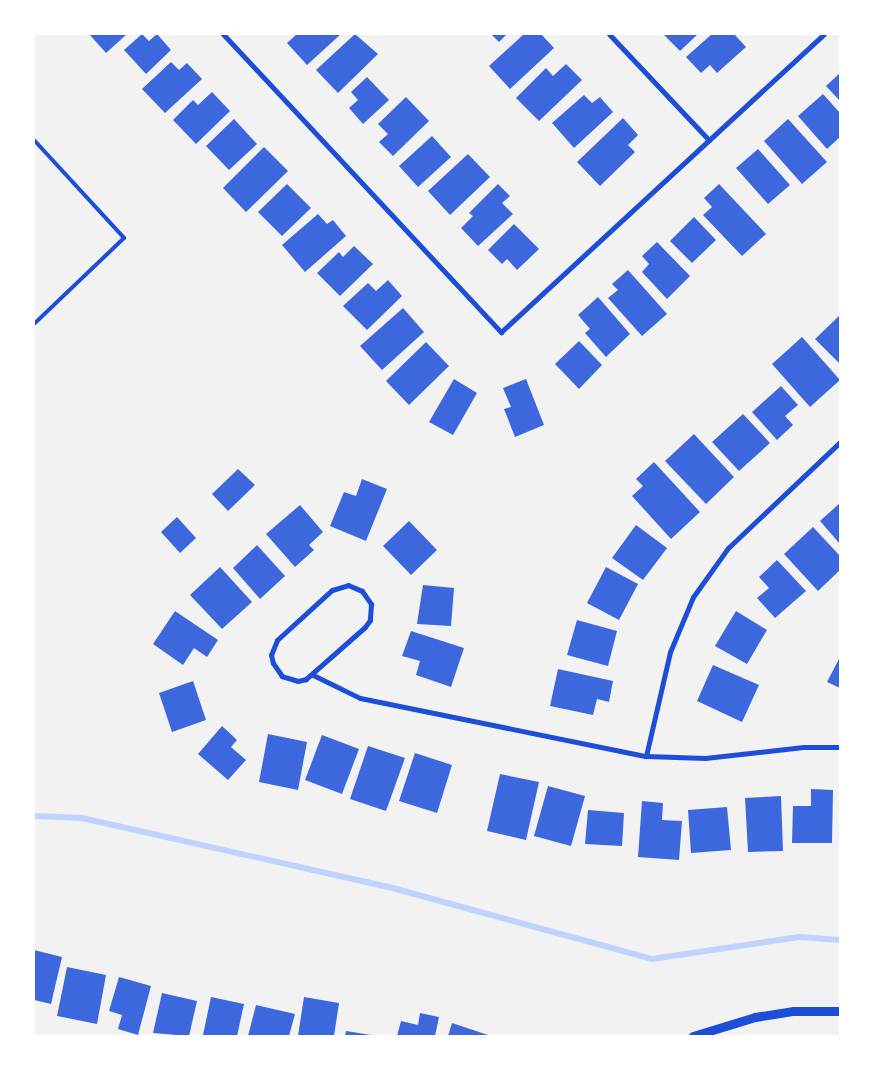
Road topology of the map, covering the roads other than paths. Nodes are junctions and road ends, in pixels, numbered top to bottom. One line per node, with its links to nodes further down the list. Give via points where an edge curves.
1 (223, 34): 5 (street, via 501,332)
2 (609, 34): 5 (street)
3 (824, 34): 5 (street)
4 (34, 140): 6 (lane, via 124,238)
5 (709, 140)
6 (34, 324)
7 (840, 442): 10 (street, via 728,548 693,597 670,652)
8 (313, 675): 8 (street, via 370,620 368,596 355,587 339,586 332,590 273,647 273,663 282,676 298,681); 10 (street, via 360,698)
9 (840, 747): 10 (street, via 803,747 705,758)
10 (646, 756)
11 (840, 1011): 12 (street, via 794,1011 755,1017)
12 (693, 1036)

